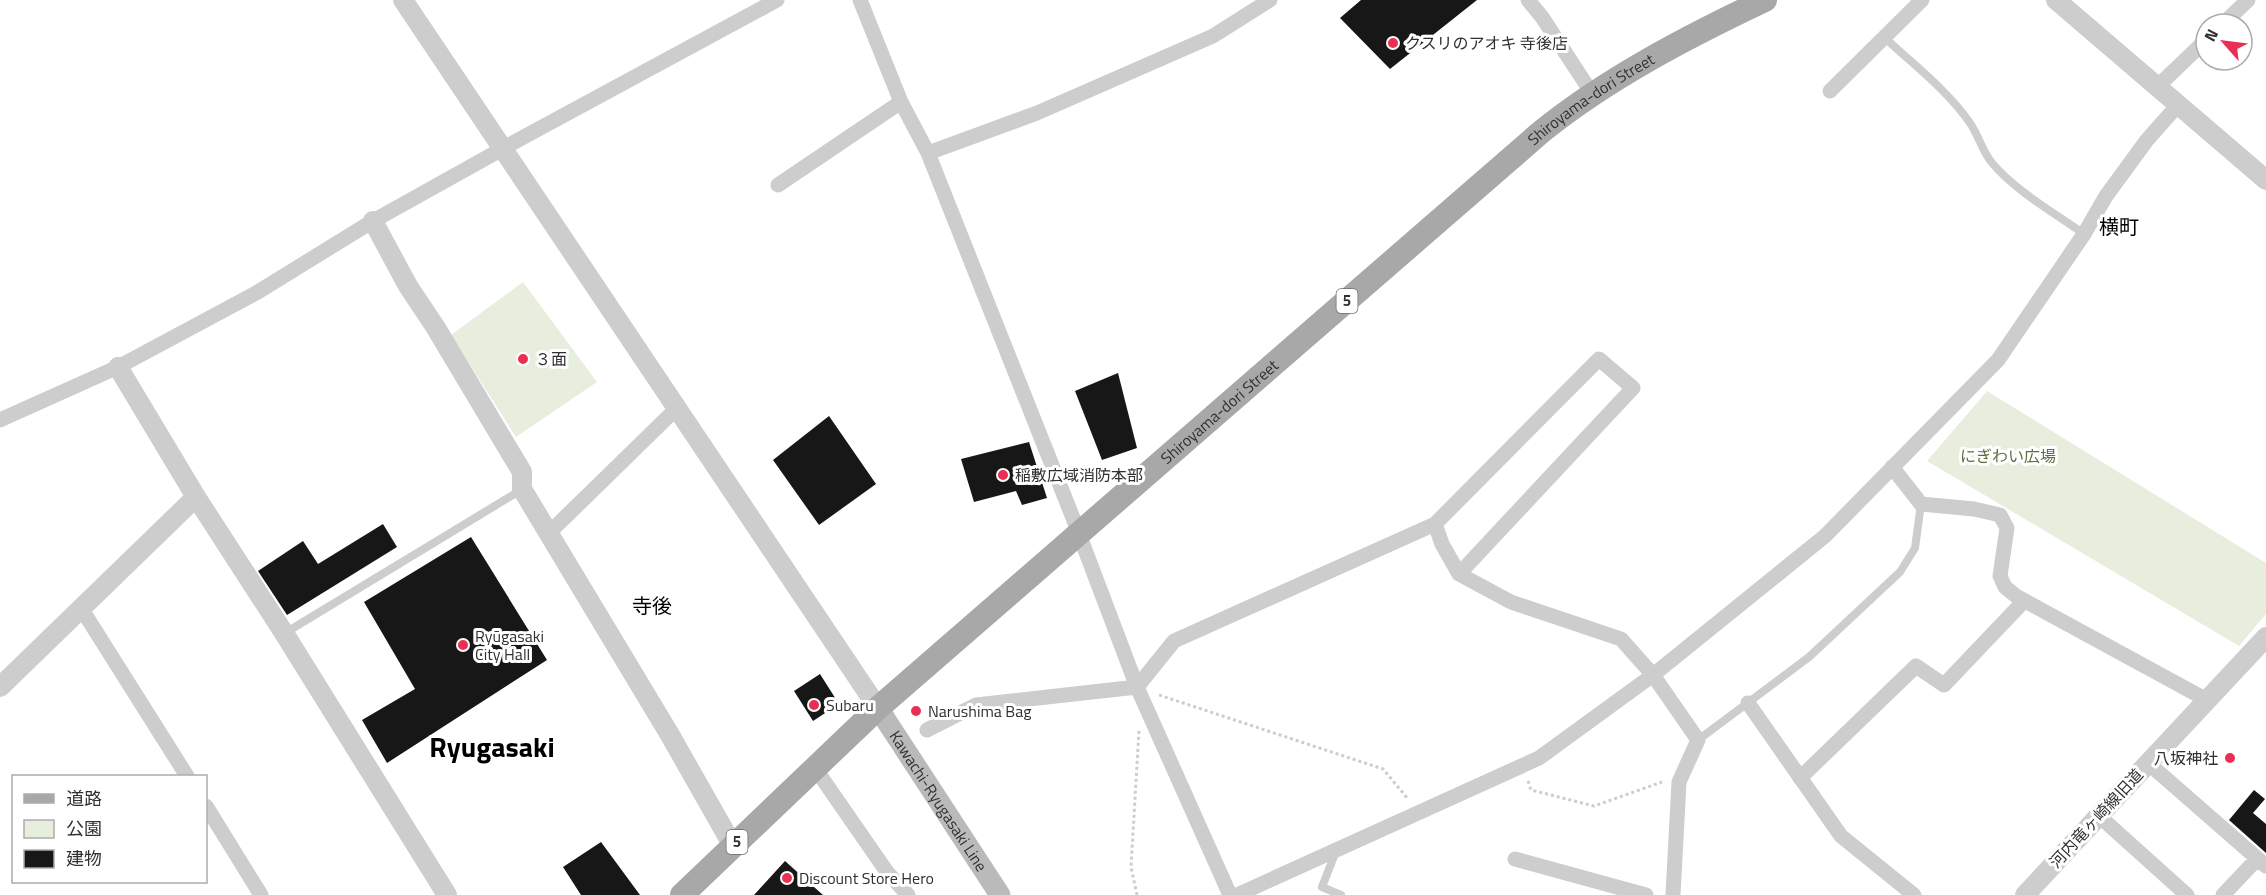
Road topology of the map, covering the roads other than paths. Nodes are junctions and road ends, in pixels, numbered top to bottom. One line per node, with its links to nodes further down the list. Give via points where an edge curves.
1 (403, 0): 18 (street)
2 (777, 0): 18 (street)
3 (860, 0): 16 (street)
4 (1270, 0): 19 (street, via 1213,36 1037,113)
5 (1528, 0): 15 (street)
6 (1765, 0): 15 (main road, Shiroyama-dori Street / 5, via 1685,39)
7 (1922, 0): 11 (street)
8 (2056, 0): 13 (street)
9 (2248, 0): 10 (street)
10 (2236, 12)
11 (1885, 38): 14 (street); 23 (lane, via 1954,104 1970,123 1991,162 2008,179)
12 (2194, 52): 13 (street)
13 (2157, 87): 17 (street)
14 (1830, 91)
15 (1593, 94): 33 (main road, Shiroyama-dori Street / 5, via 1541,132)
16 (901, 102): 19 (street); 21 (street)
17 (2178, 105): 20 (street); 23 (street, via 2106,196)
18 (503, 149): 22 (street); 25 (street)
19 (928, 153): 33 (street)
20 (2266, 180)
21 (778, 185)
22 (373, 221): 24 (street, via 256,293); 28 (street, via 408,286 522,472)
23 (2084, 234): 27 (street, via 1998,360)
24 (118, 367): 26 (street); 29 (street)
25 (677, 408): 32 (street); 44 (street)
26 (0, 420)
27 (1892, 467): 30 (street); 39 (street, via 1825,537)
28 (522, 489): 32 (street); 37 (lane)
29 (195, 496): 36 (street); 37 (street)
30 (1921, 504): 35 (street, via 2000,515 2007,528 2000,576 2005,586); 43 (lane, via 1915,548 1900,572 1809,657)
31 (1435, 524): 34 (street); 34 (street, via 1599,359 1633,388); 41 (street, via 1174,641)
32 (549, 533): 53 (street)
33 (1079, 534): 41 (street); 44 (main road, Shiroyama-dori Street / 5)
34 (1459, 574): 39 (street, via 1511,602 1621,639)
35 (2024, 601): 42 (street); 50 (street, via 1944,685 1917,666)
36 (81, 608): 40 (street); 49 (street)
37 (285, 633): 58 (street)
38 (2266, 637): 42 (street, 河内竜ヶ崎線旧道)
39 (1653, 675): 46 (street); 54 (street, via 1539,758)
40 (0, 687)
41 (1137, 687): 45 (street, via 976,705); 62 (street)
42 (2207, 700): 47 (street, 河内竜ヶ崎線旧道)
43 (1748, 703): 46 (lane); 50 (street)
44 (878, 708): 48 (main road, Shiroyama-dori Street / 5); 61 (main road, Kawachi-Ryugasaki Line)
45 (927, 730)
46 (1698, 740): 66 (street, via 1679,782)
47 (2147, 762): 52 (street, 河内竜ヶ崎線旧道); 56 (street)
48 (815, 768): 53 (main road, Shiroyama-dori Street / 5); 60 (street, via 887,872)
49 (186, 775)
50 (1800, 778): 67 (street, via 1842,836)
51 (207, 808): 57 (street)
52 (2098, 815): 68 (street, 河内竜ヶ崎線旧道); 69 (street)
53 (733, 846): 59 (main road, Shiroyama-dori Street / 5)
54 (1337, 850): 63 (street); 64 (lane, via 1322,887)
55 (1515, 859): 65 (street)
56 (2261, 862): 70 (street)
57 (261, 895)
58 (447, 895)
59 (681, 895)
60 (908, 895)
61 (1000, 895)
62 (1230, 895)
63 (1236, 895)
64 (1341, 895)
65 (1646, 895)
66 (1673, 895)
67 (1914, 895)
68 (2025, 895)
69 (2187, 895)
70 (2223, 895)

